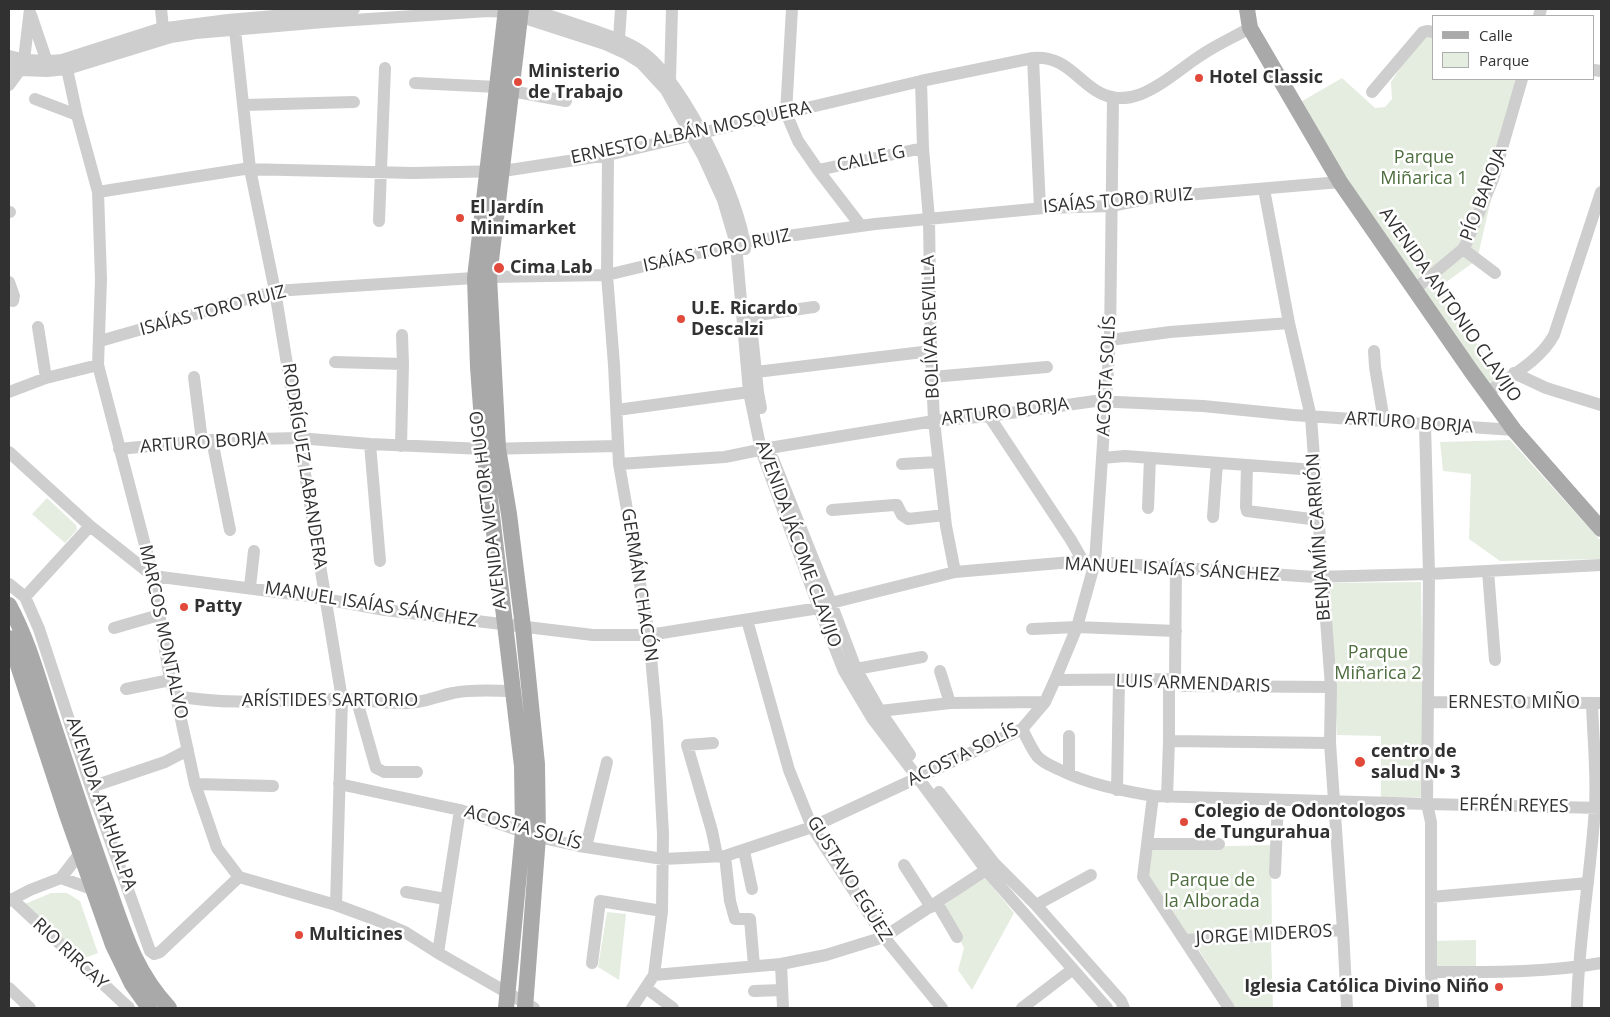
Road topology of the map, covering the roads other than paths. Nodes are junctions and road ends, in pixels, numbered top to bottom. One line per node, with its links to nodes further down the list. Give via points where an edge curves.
1 (161, 9): 11 (street)
2 (354, 9): 9 (street, AVENIDA JÁCOME CLAVIJO)
3 (621, 9): 15 (street)
4 (672, 9): 26 (street)
5 (792, 9): 34 (street)
6 (1247, 9): 12 (main road, AVENIDA ANTONIO CLAVIJO)
7 (32, 10): 19 (street); 20 (street)
8 (516, 11): 9 (street, AVENIDA JÁCOME CLAVIJO); 10 (street, AVENIDA JÁCOME CLAVIJO); 27 (main road, AVENIDA VICTOR HUGO)
9 (317, 14): 11 (street, AVENIDA JÁCOME CLAVIJO); 13 (street, AVENIDA JÁCOME CLAVIJO)
10 (557, 18): 15 (street, AVENIDA JÁCOME CLAVIJO); 26 (street, AVENIDA JÁCOME CLAVIJO, via 625,53)
11 (163, 28): 18 (street, AVENIDA JÁCOME CLAVIJO)
12 (1250, 28): 29 (street, ERNESTO ALBÁN MOSQUERA, via 1204,53 1148,92 1131,98); 43 (main road, AVENIDA ANTONIO CLAVIJO)
13 (235, 30): 18 (street, AVENIDA JÁCOME CLAVIJO, via 171,37); 33 (street, RODRÍGUEZ LABANDERA)
14 (1432, 32): 28 (street, via 1423,32)
15 (619, 39): 26 (street, AVENIDA JÁCOME CLAVIJO, via 646,54)
16 (9, 56): 19 (street, AVENIDA JÁCOME CLAVIJO)
17 (1033, 58): 23 (street, ERNESTO ALBÁN MOSQUERA); 29 (street, ERNESTO ALBÁN MOSQUERA, via 1055,60 1094,89); 48 (street)
18 (64, 64): 20 (street, AVENIDA JÁCOME CLAVIJO); 35 (street, MARCOS MONTALVO)
19 (18, 66): 20 (street, AVENIDA JÁCOME CLAVIJO); 25 (street)
20 (47, 66)
21 (385, 68): 42 (street)
22 (1522, 80): 54 (street, PÍO BAROJA, via 1493,179)
23 (921, 81): 34 (street, ERNESTO ALBÁN MOSQUERA); 37 (street, BOLÍVAR SEVILLA)
24 (415, 83): 27 (street)
25 (9, 85)
26 (668, 85): 36 (street, AVENIDA JÁCOME CLAVIJO, via 687,105)
27 (504, 89): 31 (street); 41 (main road, AVENIDA VICTOR HUGO)
28 (1372, 92)
29 (1113, 97): 47 (street, ACOSTA SOLÍS)
30 (35, 99): 35 (street)
31 (566, 101)
32 (354, 102): 33 (street)
33 (244, 105): 39 (street, RODRÍGUEZ LABANDERA)
34 (786, 113): 36 (street, ERNESTO ALBÁN MOSQUERA); 40 (street, via 798,141)
35 (76, 115): 45 (street, MARCOS MONTALVO)
36 (696, 134): 38 (street, ERNESTO ALBÁN MOSQUERA); 53 (street, AVENIDA JÁCOME CLAVIJO, via 732,198)
37 (923, 148): 40 (street, CALLE G); 50 (street, BOLÍVAR SEVILLA)
38 (608, 154): 41 (street, ERNESTO ALBÁN MOSQUERA); 56 (street, GERMÁN CHACÓN)
39 (250, 169): 42 (street, ERNESTO ALBÁN MOSQUERA); 45 (street, ERNESTO ALBÁN MOSQUERA); 60 (street, RODRÍGUEZ LABANDERA)
40 (818, 170): 52 (street)
41 (496, 171): 42 (street, ERNESTO ALBÁN MOSQUERA); 57 (main road, AVENIDA VICTOR HUGO)
42 (382, 172): 51 (street)
43 (1340, 182): 44 (street, ISAÍAS TORO RUIZ); 59 (main road, AVENIDA ANTONIO CLAVIJO)
44 (1264, 189): 47 (street, ISAÍAS TORO RUIZ, via 1151,198); 64 (street, BENJAMÍN CARRIÓN)
45 (98, 192): 68 (street, MARCOS MONTALVO, via 102,279)
46 (1601, 192): 49 (street)
47 (1111, 206): 48 (street, ISAÍAS TORO RUIZ); 67 (street, ACOSTA SOLÍS)
48 (1040, 208): 50 (street, ISAÍAS TORO RUIZ)
49 (1597, 218): 76 (street, via 1554,335 1547,348)
50 (929, 219): 52 (street, ISAÍAS TORO RUIZ); 69 (street, BOLÍVAR SEVILLA)
51 (379, 221)
52 (861, 226): 53 (street, ISAÍAS TORO RUIZ)
53 (740, 243): 56 (street, ISAÍAS TORO RUIZ); 63 (street, AVENIDA JÁCOME CLAVIJO)
54 (1463, 249): 55 (street); 59 (street, PÍO BAROJA)
55 (1495, 273)
56 (607, 275): 57 (street, ISAÍAS TORO RUIZ); 85 (street, GERMÁN CHACÓN)
57 (482, 278): 60 (street, ISAÍAS TORO RUIZ); 97 (main road, AVENIDA VICTOR HUGO, via 478,367)
58 (9, 282): 61 (street)
59 (1415, 289): 82 (main road, AVENIDA ANTONIO CLAVIJO)
60 (275, 291): 68 (street, ISAÍAS TORO RUIZ); 92 (street, RODRÍGUEZ LABANDERA)
61 (13, 301)
62 (814, 307): 63 (street)
63 (746, 317): 75 (street, AVENIDA JÁCOME CLAVIJO); 81 (street, AVENIDA JÁCOME CLAVIJO)
64 (1289, 323): 67 (street); 87 (street, BENJAMÍN CARRIÓN)
65 (38, 327): 79 (street)
66 (402, 335): 72 (street)
67 (1110, 340): 83 (street, ACOSTA SOLÍS)
68 (100, 341): 73 (street, MARCOS MONTALVO)
69 (931, 351): 75 (street); 78 (street, BOLÍVAR SEVILLA)
70 (1374, 351): 89 (street)
71 (335, 362): 72 (street)
72 (403, 364): 95 (street)
73 (98, 366): 79 (street); 98 (street, MARCOS MONTALVO)
74 (1047, 367): 78 (street)
75 (756, 372): 99 (street, AVENIDA JÁCOME CLAVIJO)
76 (1514, 373): 82 (street); 84 (street, via 1546,388)
77 (194, 377): 93 (street)
78 (932, 377): 88 (street, BOLÍVAR SEVILLA)
79 (46, 378): 80 (street)
80 (9, 392)
81 (749, 392): 85 (street); 99 (street, AVENIDA JÁCOME CLAVIJO)
82 (1486, 393): 91 (main road, AVENIDA ANTONIO CLAVIJO)
83 (1107, 401): 86 (street, ARTURO BORJA); 87 (street, ARTURO BORJA); 101 (street, ACOSTA SOLÍS)
84 (1601, 405)
85 (617, 410): 96 (street, GERMÁN CHACÓN)
86 (989, 416): 88 (street, ARTURO BORJA); 119 (street)
87 (1311, 416): 89 (street, ARTURO BORJA); 108 (street, BENJAMÍN CARRIÓN)
88 (934, 421): 99 (street, ARTURO BORJA); 103 (street, BOLÍVAR SEVILLA)
89 (1384, 421): 90 (street, ARTURO BORJA)
90 (1425, 424): 91 (street, ARTURO BORJA); 124 (street)
91 (1514, 430): 115 (main road, AVENIDA ANTONIO CLAVIJO)
92 (299, 438): 93 (street, ARTURO BORJA); 94 (street, ARTURO BORJA); 130 (street, RODRÍGUEZ LABANDERA)
93 (207, 440): 98 (street, ARTURO BORJA); 116 (street)
94 (370, 444): 95 (street, ARTURO BORJA); 118 (street)
95 (401, 446): 97 (street, ARTURO BORJA)
96 (618, 446): 97 (street, ARTURO BORJA); 105 (street, GERMÁN CHACÓN)
97 (491, 448): 136 (main road, AVENIDA VICTOR HUGO); 137 (main road, AVENIDA VICTOR HUGO, via 509,514)
98 (119, 449): 125 (street, MARCOS MONTALVO)
99 (765, 449): 105 (street, ARTURO BORJA, via 724,458); 131 (street, AVENIDA JÁCOME CLAVIJO); 133 (street, AVENIDA JÁCOME CLAVIJO)
100 (9, 452): 114 (street)
101 (1102, 458): 102 (street); 119 (street, ACOSTA SOLÍS)
102 (1150, 458): 104 (street); 109 (street)
103 (938, 462): 106 (street); 111 (street, BOLÍVAR SEVILLA)
104 (1217, 463): 107 (street); 112 (street)
105 (619, 464): 142 (street, GERMÁN CHACÓN)
106 (902, 464)
107 (1247, 465): 108 (street); 113 (street, via 1247,511)
108 (1315, 470): 113 (street, BENJAMÍN CARRIÓN)
109 (1148, 508)
110 (832, 510): 111 (street, via 894,504 908,519)
111 (945, 516): 123 (street, BOLÍVAR SEVILLA)
112 (1213, 516)
113 (1318, 520): 126 (street, BENJAMÍN CARRIÓN)
114 (90, 526): 125 (street); 129 (street)
115 (1601, 529)
116 (230, 530)
117 (254, 550): 128 (street)
118 (380, 561)
119 (1089, 562): 121 (street, MANUEL ISAÍAS SÁNCHEZ); 123 (street, MANUEL ISAÍAS SÁNCHEZ); 140 (street, ACOSTA SOLÍS)
120 (1601, 565): 122 (street, MANUEL ISAÍAS SÁNCHEZ)
121 (1176, 567): 126 (street, MANUEL ISAÍAS SÁNCHEZ); 141 (street)
122 (1488, 571): 124 (street, MANUEL ISAÍAS SÁNCHEZ); 145 (street)
123 (954, 572): 131 (street, MANUEL ISAÍAS SÁNCHEZ)
124 (1429, 574): 126 (street, MANUEL ISAÍAS SÁNCHEZ); 159 (street)
125 (153, 576): 128 (street, MANUEL ISAÍAS SÁNCHEZ); 134 (street, MARCOS MONTALVO)
126 (1322, 577): 152 (street, BENJAMÍN CARRIÓN)
127 (9, 584): 129 (street)
128 (250, 587): 130 (street, MANUEL ISAÍAS SÁNCHEZ)
129 (25, 597): 176 (street, via 46,647)
130 (325, 600): 136 (street, MANUEL ISAÍAS SÁNCHEZ); 156 (street, RODRÍGUEZ LABANDERA)
131 (831, 603): 133 (street, MANUEL ISAÍAS SÁNCHEZ); 146 (street, AVENIDA JÁCOME CLAVIJO)
132 (9, 606): 187 (main road, AVENIDA ATAHUALPA, via 30,654)
133 (819, 608): 135 (street, MANUEL ISAÍAS SÁNCHEZ); 172 (street, AVENIDA JÁCOME CLAVIJO, via 844,671 857,694 872,718)
134 (159, 615): 138 (street); 149 (street, MARCOS MONTALVO)
135 (747, 620): 142 (street, MANUEL ISAÍAS SÁNCHEZ); 185 (street, GUSTAVO EGÜEZ, via 789,770)
136 (505, 625): 137 (street, MANUEL ISAÍAS SÁNCHEZ); 154 (main road, AVENIDA VICTOR HUGO)
137 (523, 627): 142 (street, MANUEL ISAÍAS SÁNCHEZ, via 593,635); 186 (main road, AVENIDA VICTOR HUGO, via 537,764)
138 (114, 628)
139 (1032, 628): 140 (street)
140 (1077, 628): 141 (street); 150 (street, ACOSTA SOLÍS)
141 (1176, 631): 148 (street)
142 (649, 635): 194 (street, GERMÁN CHACÓN)
143 (9, 638): 192 (main road, AVENIDA ATAHUALPA)
144 (922, 657): 146 (street)
145 (1495, 660)
146 (856, 669): 162 (street, AVENIDA JÁCOME CLAVIJO)
147 (940, 671): 160 (street)
148 (1172, 679): 151 (street, LUIS ARMENDARIS); 152 (street, LUIS ARMENDARIS, via 1183,686); 165 (street)
149 (170, 680): 153 (street); 155 (street, MARCOS MONTALVO)
150 (1055, 680): 151 (street, LUIS ARMENDARIS); 158 (street, ACOSTA SOLÍS)
151 (1119, 680): 177 (street)
152 (1331, 687): 167 (street, BENJAMÍN CARRIÓN)
153 (126, 689)
154 (514, 692): 157 (street, ARÍSTIDES SARTORIO, via 468,691 407,704); 186 (main road, AVENIDA VICTOR HUGO)
155 (176, 696): 156 (street, ARÍSTIDES SARTORIO, via 222,701); 168 (street, MARCOS MONTALVO)
156 (342, 699): 157 (street, ARÍSTIDES SARTORIO); 174 (street, RODRÍGUEZ LABANDERA)
157 (357, 700): 170 (street, via 376,768 384,772)
158 (1044, 702): 160 (street); 163 (street, ACOSTA SOLÍS)
159 (1428, 702): 161 (street, ERNESTO MIÑO); 182 (street)
160 (950, 703): 162 (street)
161 (1597, 703): 183 (street)
162 (880, 711): 172 (street, AVENIDA JÁCOME CLAVIJO)
163 (1022, 729): 171 (street, EFRÉN REYES, via 1038,757); 172 (street, ACOSTA SOLÍS)
164 (1069, 736): 171 (street)
165 (1169, 741): 167 (street); 179 (street)
166 (713, 743): 193 (street, via 687,745)
167 (1330, 743): 181 (street, BENJAMÍN CARRIÓN)
168 (188, 750): 173 (street, MARCOS MONTALVO); 176 (street, via 165,762)
169 (607, 762): 190 (street)
170 (417, 772)
171 (1069, 774): 177 (street, EFRÉN REYES)
172 (921, 776): 185 (street, ACOSTA SOLÍS); 196 (street, AVENIDA JÁCOME CLAVIJO)
173 (195, 784): 175 (street); 199 (street, MARCOS MONTALVO, via 217,848)
174 (339, 784): 184 (street, ACOSTA SOLÍS); 208 (street, RODRÍGUEZ LABANDERA)
175 (273, 786)
176 (91, 787): 199 (street, via 150,951 154,954 160,952)
177 (1117, 790): 178 (street, EFRÉN REYES)
178 (1153, 796): 179 (street, EFRÉN REYES); 188 (street)
179 (1167, 797): 180 (street, EFRÉN REYES)
180 (1278, 800): 181 (street, EFRÉN REYES); 197 (street)
181 (1334, 800): 182 (street, EFRÉN REYES); 212 (street, BENJAMÍN CARRIÓN)
182 (1427, 804): 183 (street, EFRÉN REYES); 205 (street, via 1431,822)
183 (1598, 808): 201 (street)
184 (460, 810): 186 (street, ACOSTA SOLÍS); 206 (street)
185 (812, 826): 191 (street, ACOSTA SOLÍS); 213 (street, GUSTAVO EGÜEZ)
186 (531, 834): 190 (street, ACOSTA SOLÍS); 229 (main road, AVENIDA VICTOR HUGO); 231 (main road, AVENIDA VICTOR HUGO)
187 (90, 835): 192 (street); 234 (main road, AVENIDA ATAHUALPA, via 136,963)
188 (1147, 844): 189 (street); 215 (street, via 1143,877)
189 (1219, 844)
190 (586, 847): 194 (street, ACOSTA SOLÍS)
191 (744, 851): 193 (street, ACOSTA SOLÍS); 203 (street)
192 (81, 854): 200 (street); 202 (main road, AVENIDA ATAHUALPA)
193 (721, 856): 194 (street, ACOSTA SOLÍS); 220 (street, via 735,919 750,919)
194 (663, 859): 211 (street, GERMÁN CHACÓN)
195 (904, 865): 209 (street)
196 (990, 867): 209 (street); 210 (street, AVENIDA JÁCOME CLAVIJO); 222 (street, AVENIDA JÁCOME CLAVIJO)
197 (1275, 873)
198 (1091, 875): 210 (street)
199 (239, 877): 208 (street)
200 (62, 878): 202 (street); 207 (street)
201 (1588, 882): 205 (street); 221 (street)
202 (92, 889): 232 (main road, AVENIDA ATAHUALPA)
203 (752, 889)
204 (406, 892): 206 (street)
205 (1431, 897): 223 (street)
206 (445, 899): 216 (street)
207 (10, 900): 232 (street, RIO RIRCAY)
208 (336, 905): 216 (street, via 405,932)
209 (934, 905): 213 (street); 214 (street)
210 (1036, 905): 230 (street, AVENIDA JÁCOME CLAVIJO)
211 (662, 911): 217 (street, via 600,901); 224 (street, GERMÁN CHACÓN)
212 (1343, 930): 215 (street, JORGE MIDEROS); 242 (street, BENJAMÍN CARRIÓN)
213 (884, 937): 219 (street, via 826,956); 238 (street, GUSTAVO EGÜEZ)
214 (957, 937)
215 (1185, 940): 241 (street)
216 (438, 954): 229 (street)
217 (592, 963)
218 (1601, 963): 221 (street)
219 (781, 964): 220 (street); 227 (street)
220 (754, 966): 224 (street)
221 (1578, 968): 223 (street); 244 (street)
222 (1073, 969): 239 (street); 240 (street, AVENIDA JÁCOME CLAVIJO)
223 (1431, 972): 243 (street)
224 (654, 975): 226 (street, GERMÁN CHACÓN)
225 (9, 988): 233 (street)
226 (646, 988): 235 (street, GERMÁN CHACÓN); 236 (street)
227 (782, 990): 228 (street); 237 (street)
228 (754, 991)
229 (507, 1001): 231 (street)
230 (1123, 1005): 240 (street)
231 (528, 1006)
232 (139, 1007)
233 (30, 1008)
234 (170, 1008)
235 (632, 1008)
236 (673, 1008)
237 (783, 1008)
238 (942, 1008)
239 (1022, 1008)
240 (1107, 1008)
241 (1229, 1008)
242 (1347, 1008)
243 (1433, 1008)
244 (1577, 1008)

